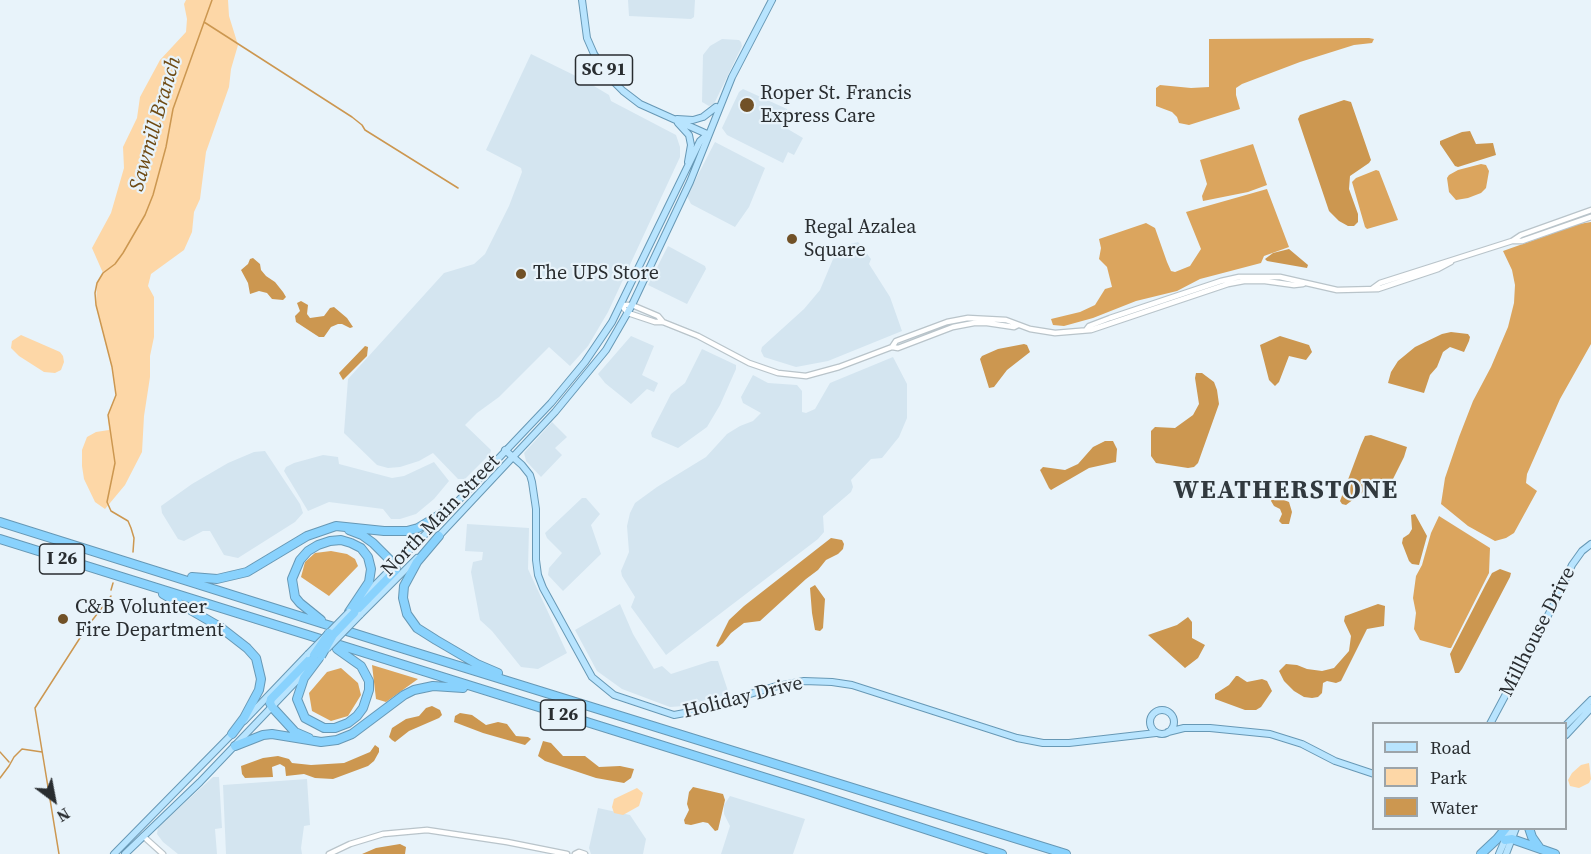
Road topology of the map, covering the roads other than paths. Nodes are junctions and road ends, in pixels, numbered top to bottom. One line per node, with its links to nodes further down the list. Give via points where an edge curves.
1 (582, 0): 4 (main road, SC 91, via 587,38 608,75 640,104)
2 (772, 0): 3 (main road, North Main Street)
3 (722, 100): 4 (main road, via 703,117); 5 (main road, North Main Street)
4 (673, 119): 5 (main road, SC 91); 6 (main road, via 689,135)
5 (707, 134): 6 (main road, North Main Street); 11 (main road, North Main Street, via 690,182)
6 (686, 172): 10 (main road, North Main Street)
7 (1591, 210): 9 (street)
8 (1591, 217): 9 (street)
9 (1512, 241): 14 (street, via 1373,288 1337,290 1244,281 1086,330 1055,333)
10 (621, 305): 11 (street); 12 (street); 16 (main road, North Main Street, via 585,362)
11 (632, 305): 12 (main road, North Main Street); 13 (street)
12 (628, 313): 13 (street); 17 (main road, North Main Street, via 594,366)
13 (663, 322): 15 (street, via 749,363 792,375 822,373)
14 (1018, 325): 15 (street, via 974,323); 15 (street, via 1006,320 974,318 947,322 896,341)
15 (892, 347)
16 (505, 450): 17 (main road, Holiday Drive); 18 (main road, North Main Street)
17 (513, 458): 21 (main road, North Main Street); 45 (main road, Holiday Drive, via 530,475 535,491 536,560 543,588 592,677 614,695 674,715 773,687 804,681 832,682 1043,743)
18 (451, 508): 20 (highway, via 407,531 336,526); 24 (main road, North Main Street)
19 (0, 522): 25 (highway, I 26)
20 (319, 530): 24 (highway, via 352,530); 25 (highway, via 247,572 230,577 201,579)
21 (438, 536): 27 (main road, North Main Street); 32 (highway, via 404,586 405,607 411,621 477,664)
22 (0, 539): 26 (highway, I 26)
23 (1591, 544): 39 (main road, Millhouse Drive, via 1572,565)
24 (395, 565): 27 (highway, via 396,570)
25 (165, 573): 29 (highway, I 26)
26 (146, 584): 30 (highway, I 26); 44 (highway, via 220,627 256,658 260,690)
27 (354, 613): 28 (main road, North Main Street, bridge); 29 (highway, via 369,582 368,557 361,548 341,540 308,551 292,579 295,597 309,612); 31 (highway, bridge)
28 (330, 632): 31 (highway, bridge)
29 (350, 632): 32 (highway, I 26)
30 (317, 638): 31 (highway, via 354,660 369,681 363,708 348,723 335,728 324,728 305,718 297,699); 33 (highway, I 26)
31 (315, 656): 35 (highway, via 271,699); 44 (main road)
32 (529, 687): 67 (highway, I 26)
33 (497, 694): 47 (highway, via 450,686 423,688 404,695 352,734); 66 (highway, I 26)
34 (1591, 700): 40 (main road)
35 (272, 707): 47 (highway, via 295,732); 48 (main road)
36 (1591, 708): 46 (main road)
37 (1173, 717): 38 (main road, via 1160,709); 41 (main road); 42 (main road, via 1174,725)
38 (1150, 720): 43 (main road); 45 (main road)
39 (1491, 722)
40 (1567, 724)
41 (1192, 728): 42 (main road); 49 (main road, via 1270,734)
42 (1168, 732): 43 (main road)
43 (1156, 733): 45 (main road, Holiday Drive)
44 (232, 734): 54 (main road)
45 (1134, 734)
46 (1567, 734)
47 (321, 742): 48 (highway, via 273,734)
48 (235, 746): 55 (main road)
49 (1372, 773)
50 (1506, 830): 68 (highway)
51 (1508, 830): 56 (main road)
52 (1515, 830): 56 (main road)
53 (1530, 830): 57 (highway)
54 (136, 831): 55 (main road); 58 (main road)
55 (142, 836): 59 (main road); 60 (street)
56 (1508, 839): 57 (highway); 69 (main road); 70 (main road)
57 (1540, 848): 71 (highway)
58 (114, 854)
59 (125, 854)
60 (163, 854)
61 (329, 854): 62 (street, via 382,834 427,830)
62 (559, 854): 63 (street)
63 (567, 854)
64 (575, 854): 65 (street)
65 (585, 854)
66 (1002, 854)
67 (1066, 854)
68 (1481, 854)
69 (1499, 854)
70 (1506, 854)
71 (1555, 854)

